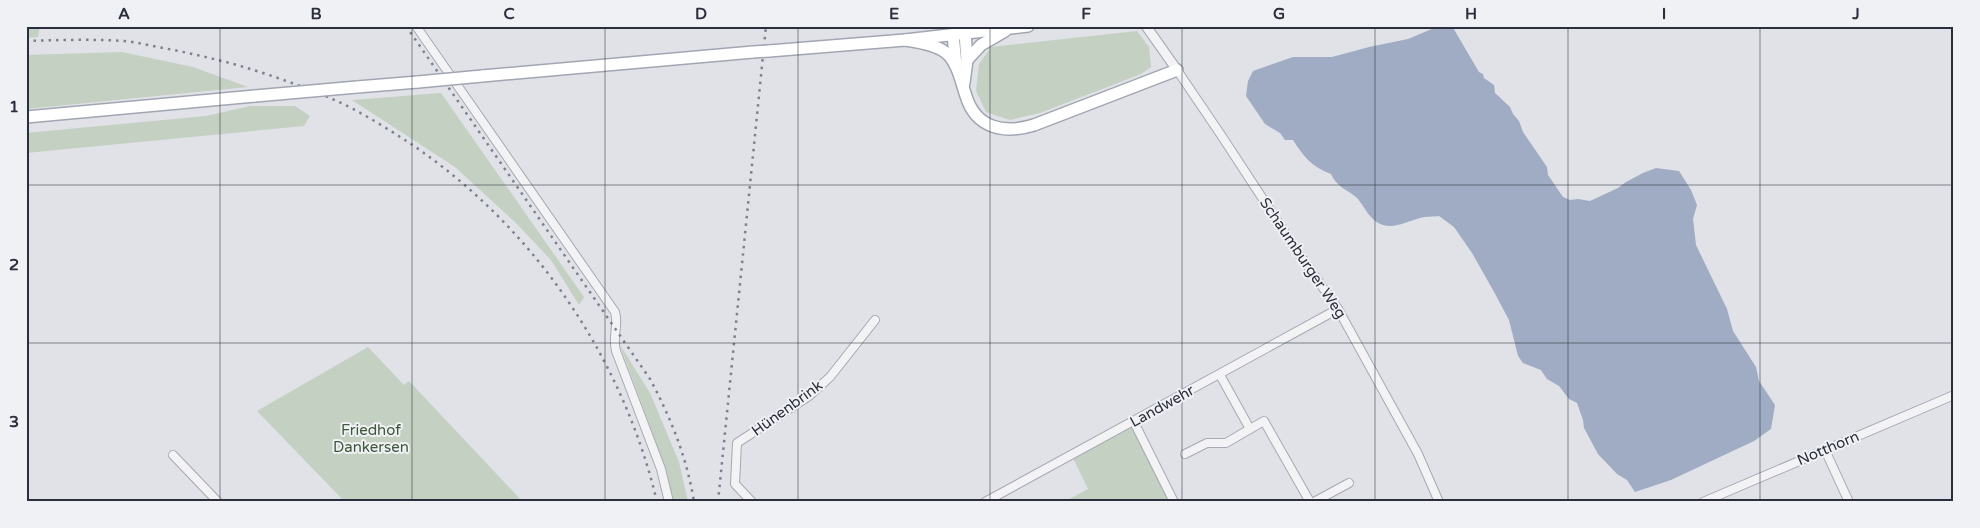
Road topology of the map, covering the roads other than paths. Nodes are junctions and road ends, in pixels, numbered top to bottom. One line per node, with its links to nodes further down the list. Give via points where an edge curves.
1 (416, 26): 24 (street, via 615,312 618,321 614,333 616,351 661,469)
2 (1028, 26): 4 (main road)
3 (1146, 26): 10 (street, Schaumburger Weg)
4 (1008, 28): 5 (main road); 8 (main road, via 981,45)
5 (965, 33): 6 (main road); 8 (main road)
6 (953, 35): 7 (main road); 9 (main road)
7 (905, 40): 9 (main road, via 940,48); 12 (main road, bridge)
8 (967, 60): 11 (main road)
9 (956, 68): 11 (main road)
10 (1177, 70): 11 (main road, via 1019,129 997,128 983,121 972,110); 13 (street, Schaumburger Weg)
11 (964, 87)
12 (26, 117)
13 (1338, 309): 15 (street, Landwehr); 30 (street, Schaumburger Weg, via 1418,454)
14 (874, 320): 25 (street, Hünenbrink, via 830,377 809,396 737,443 735,484)
15 (1220, 375): 17 (street, Landwehr); 18 (street)
16 (1954, 395): 19 (street, Notthorn)
17 (1134, 422): 26 (street, Landwehr); 27 (street)
18 (1250, 429): 21 (street, via 1226,442 1207,443); 28 (street, via 1264,421)
19 (1825, 450): 31 (street, Notthorn); 32 (street)
20 (173, 454): 23 (street)
21 (1186, 454)
22 (1350, 483): 29 (street)
23 (218, 502)
24 (669, 502)
25 (752, 502)
26 (985, 502)
27 (1174, 502)
28 (1310, 502)
29 (1314, 502)
30 (1439, 502)
31 (1702, 502)
32 (1849, 502)

